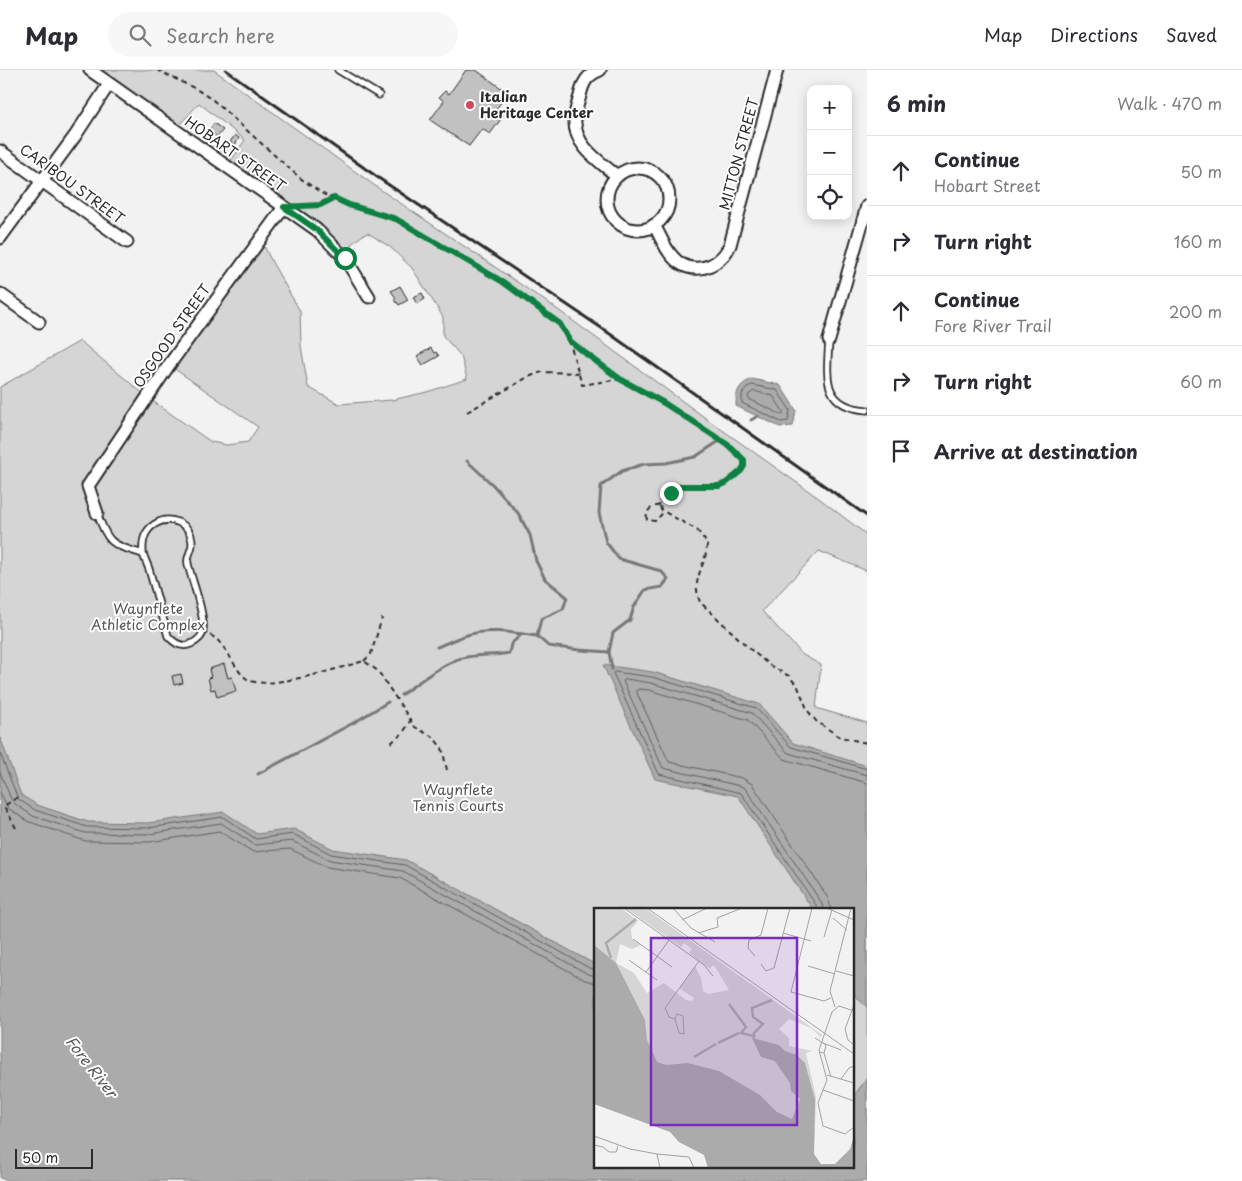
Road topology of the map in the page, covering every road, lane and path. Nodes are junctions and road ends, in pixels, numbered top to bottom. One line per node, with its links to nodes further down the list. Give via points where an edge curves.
1 (90, 70): 6 (street, HOBART STREET)
2 (157, 70): 11 (path, via 213,100 300,178)
3 (338, 70): 7 (lane)
4 (600, 70): 9 (street, via 589,75 584,82 575,114 575,128 584,147)
5 (777, 70): 14 (street, MITTON STREET, via 725,255 712,265 690,268 672,256)
6 (109, 84): 10 (street); 13 (street, HOBART STREET)
7 (379, 95)
8 (0, 150): 10 (street, CARIBOU STREET)
9 (617, 176): 14 (street, via 607,194 607,204 613,217 630,228); 14 (street, via 625,170 640,168 650,170 662,180 667,189 668,204 662,218)
10 (41, 180): 15 (street); 16 (street, CARIBOU STREET)
11 (334, 198): 13 (path, via 320,205); 20 (path, via 396,219 503,282 560,324)
12 (867, 206): 21 (street)
13 (284, 207): 18 (street, HOBART STREET, via 332,243); 28 (street, OSGOOD STREET, via 169,365 88,486)
14 (654, 225)
15 (0, 238)
16 (127, 242)
17 (0, 294): 19 (street)
18 (370, 297)
19 (39, 322)
20 (569, 340): 22 (path); 23 (path)
21 (829, 340): 24 (lane, via 830,390 840,403 851,409)
22 (579, 373): 23 (path, via 582,385); 25 (path, via 542,372)
23 (620, 379): 26 (path, via 664,403 728,445 744,460 741,471 726,483 719,486 681,486 666,495)
24 (867, 410)
25 (467, 412)
26 (660, 505): 27 (path); 27 (path, via 648,510 647,520 655,521)
27 (664, 512): 35 (path, via 697,530 707,543 707,555 697,578 696,592 700,602 769,665 789,676 816,721 840,737)
28 (97, 513): 29 (lane, via 108,539 120,547)
29 (143, 554): 31 (lane, via 168,636 175,644 188,645 198,640); 31 (lane, via 146,532 155,524 166,520 184,525 192,542 187,560 203,620)
30 (382, 618): 32 (path, via 371,654)
31 (203, 632): 32 (path, via 214,637 247,680 259,684 296,679)
32 (364, 661): 33 (path, via 378,672)
33 (410, 721): 34 (path); 36 (path, via 442,748)
34 (391, 743)
35 (867, 743)
36 (447, 770)
37 (21, 795): 38 (path, via 4,806)
38 (16, 828)

